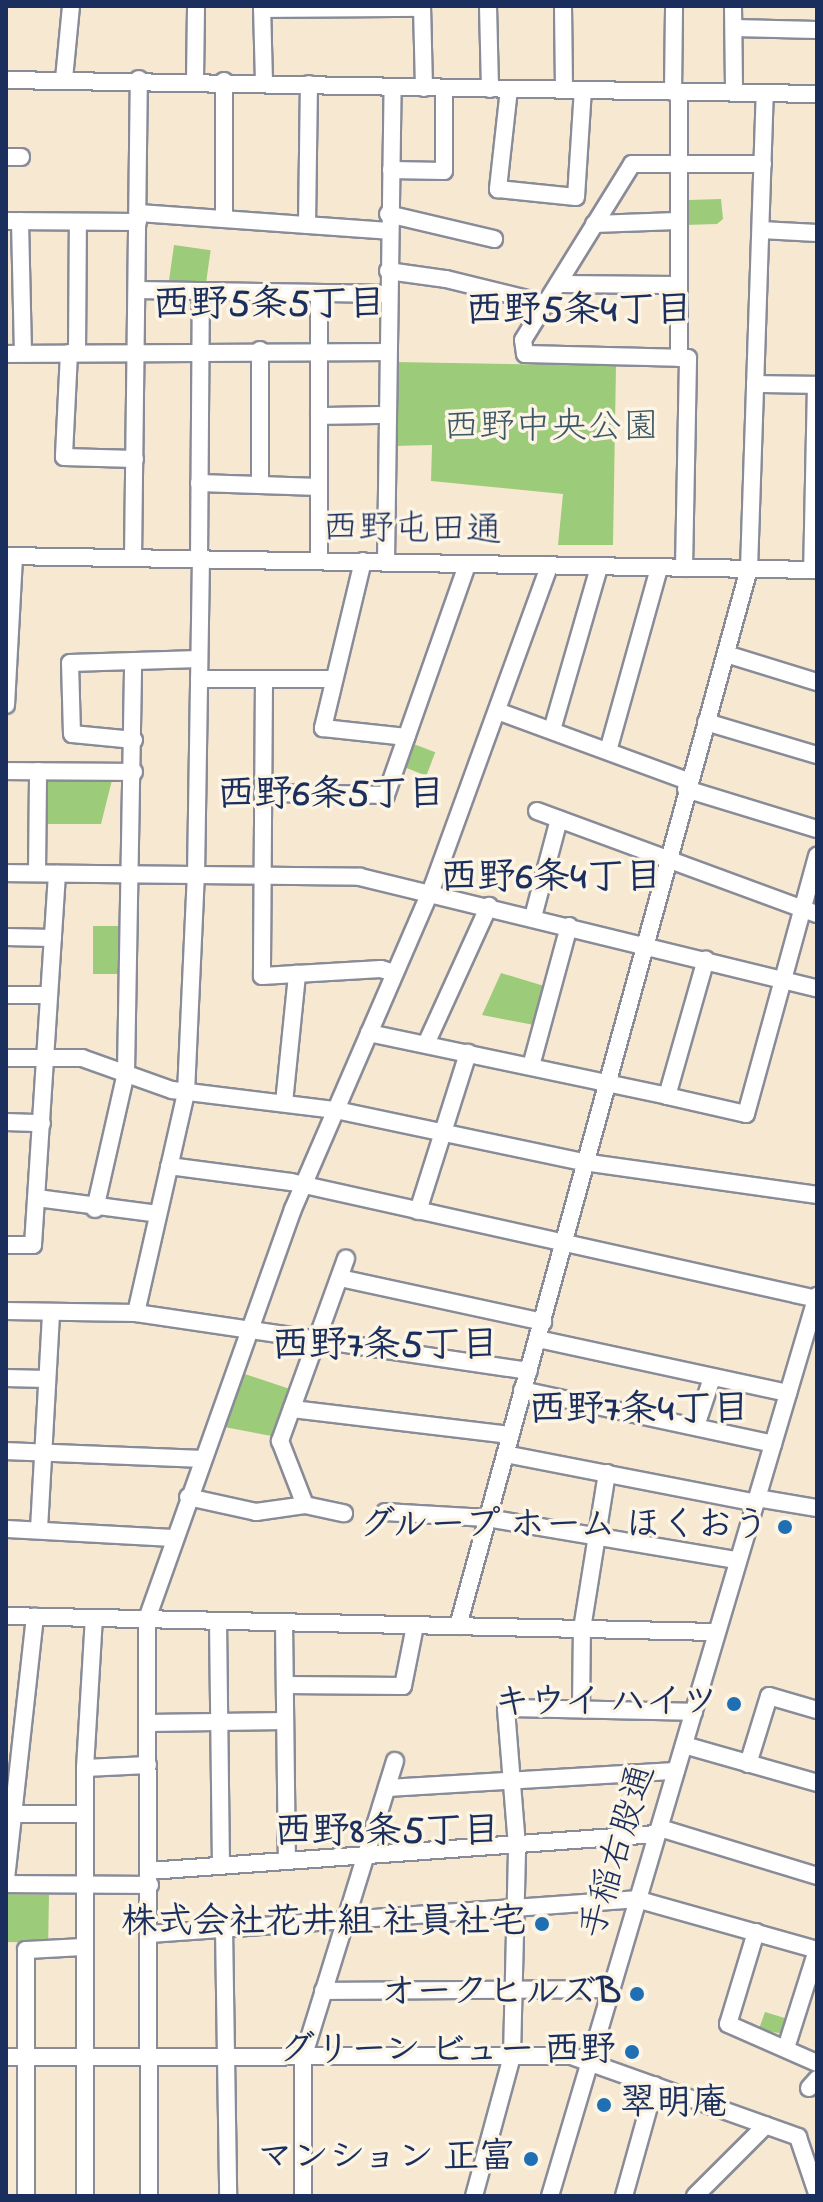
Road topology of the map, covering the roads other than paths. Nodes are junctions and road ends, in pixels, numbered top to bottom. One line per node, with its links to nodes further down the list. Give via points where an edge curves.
1 (71, 6): 11 (street)
2 (196, 6): 14 (street)
3 (488, 6): 21 (street)
4 (563, 6): 23 (street)
5 (674, 6): 25 (street)
6 (733, 6): 9 (street)
7 (262, 7): 8 (street); 16 (street)
8 (422, 7): 19 (street)
9 (734, 28): 10 (street); 26 (street)
10 (817, 30)
11 (64, 79): 12 (street); 13 (street)
12 (139, 79): 14 (street); 33 (street)
13 (6, 80)
14 (195, 80): 15 (street)
15 (224, 81): 16 (street); 32 (street)
16 (264, 81): 17 (street)
17 (309, 84): 18 (street); 39 (street)
18 (393, 87): 19 (street); 31 (street)
19 (424, 88): 20 (street)
20 (444, 88): 21 (street); 31 (street, via 444,171)
21 (490, 89): 22 (street)
22 (509, 89): 23 (street); 24 (street, via 498,189 576,197)
23 (564, 90): 24 (street)
24 (583, 90): 25 (street)
25 (676, 92): 26 (street); 29 (street)
26 (734, 93): 27 (street)
27 (765, 94): 28 (street); 30 (street)
28 (817, 94)
29 (677, 163): 30 (street); 35 (street); 38 (street, via 632,164)
30 (763, 164): 40 (street)
31 (391, 170): 37 (street)
32 (224, 217): 33 (street); 39 (street)
33 (138, 218): 36 (street); 46 (street)
34 (13, 221): 36 (street); 57 (street)
35 (677, 221): 38 (street); 45 (street)
36 (78, 222): 56 (street)
37 (388, 223): 39 (street); 42 (street); 43 (street)
38 (594, 224): 44 (street)
39 (307, 225)
40 (761, 230): 41 (street); 59 (street)
41 (817, 233)
42 (494, 239)
43 (388, 271): 49 (street); 50 (street)
44 (561, 284): 45 (street); 50 (street)
45 (677, 285): 58 (street)
46 (137, 290): 47 (street); 53 (street)
47 (201, 291): 48 (street); 51 (street)
48 (319, 293): 49 (street); 54 (street)
49 (387, 294): 55 (street)
50 (548, 304): 58 (street, via 523,340 525,354)
51 (199, 349): 52 (street); 53 (street); 63 (street)
52 (260, 350): 54 (street); 64 (street)
53 (139, 351): 56 (street); 62 (street)
54 (321, 351): 55 (street); 61 (street)
55 (387, 352): 60 (street)
56 (73, 353): 57 (street); 62 (street, via 64,457)
57 (14, 354)
58 (679, 358): 76 (street, via 688,358)
59 (755, 384): 77 (street); 78 (street, via 816,385)
60 (386, 415): 61 (street); 71 (street)
61 (319, 416): 65 (street)
62 (135, 459): 67 (street)
63 (199, 483): 64 (street); 68 (street)
64 (260, 483): 65 (street)
65 (319, 487): 69 (street)
66 (10, 556): 67 (street, 西野屯田通); 86 (street)
67 (133, 558): 68 (street, 西野屯田通)
68 (200, 559): 69 (street, 西野屯田通); 80 (street)
69 (319, 561): 70 (street, 西野屯田通)
70 (363, 561): 71 (street, 西野屯田通); 84 (street)
71 (386, 561): 72 (street, 西野屯田通)
72 (467, 565): 73 (street, 西野屯田通); 90 (street)
73 (549, 566): 74 (street, 西野屯田通); 87 (street)
74 (599, 567): 75 (street, 西野屯田通); 89 (street)
75 (659, 568): 76 (street, 西野屯田通); 92 (street)
76 (684, 568): 77 (street, 西野屯田通)
77 (749, 569): 78 (street, 西野屯田通); 79 (street)
78 (814, 570)
79 (726, 654): 85 (street); 88 (street)
80 (199, 659): 81 (street); 82 (street)
81 (133, 661): 91 (street); 91 (street, via 70,663 72,734)
82 (199, 679): 83 (street); 108 (street)
83 (264, 679): 84 (street); 98 (street)
84 (334, 679): 90 (street, via 323,728)
85 (817, 682)
86 (6, 705)
87 (500, 712): 89 (street); 110 (street)
88 (706, 722): 93 (street); 97 (street)
89 (552, 730): 92 (street)
90 (407, 737): 98 (street, via 386,795)
91 (134, 740): 96 (street)
92 (608, 751): 97 (street)
93 (817, 755)
94 (6, 771): 95 (street)
95 (38, 771): 96 (street); 105 (street)
96 (134, 772): 107 (street)
97 (687, 785): 101 (street); 103 (street)
98 (262, 793): 109 (street)
99 (537, 811): 100 (street)
100 (559, 819): 103 (street); 113 (street)
101 (817, 829)
102 (817, 856): 112 (street)
103 (667, 858): 112 (street); 117 (street)
104 (6, 873): 105 (street)
105 (37, 873): 106 (street)
106 (57, 874): 107 (street); 116 (street)
107 (132, 875): 108 (street); 131 (street)
108 (196, 876): 109 (street); 133 (street)
109 (262, 877): 110 (street, via 360,877); 120 (street, via 262,976)
110 (430, 893): 111 (street); 119 (street)
111 (489, 906): 113 (street); 126 (street)
112 (810, 911): 121 (street)
113 (533, 917): 114 (street)
114 (569, 926): 117 (street); 130 (street)
115 (6, 937): 116 (street)
116 (53, 938): 124 (street)
117 (643, 944): 118 (street); 132 (street)
118 (706, 959): 121 (street); 134 (street)
119 (394, 973): 120 (street, via 381,969); 125 (street)
120 (297, 974): 135 (street)
121 (783, 979): 122 (street); 134 (street, via 746,1114)
122 (817, 988)
123 (6, 995): 124 (street)
124 (49, 995): 129 (street)
125 (369, 1033): 126 (street); 136 (street)
126 (426, 1044): 127 (street)
127 (468, 1053): 130 (street); 139 (street)
128 (6, 1058): 129 (street)
129 (46, 1058): 131 (street, via 82,1058); 138 (street)
130 (531, 1066): 132 (street)
131 (126, 1072): 133 (street); 145 (street)
132 (606, 1082): 134 (street); 140 (street)
133 (186, 1093): 135 (street); 141 (street)
134 (667, 1096)
135 (284, 1103): 136 (street)
136 (336, 1110): 139 (street); 142 (street)
137 (6, 1122): 138 (street)
138 (42, 1123): 144 (street)
139 (444, 1132): 140 (street); 146 (street)
140 (583, 1162): 143 (street); 148 (street)
141 (169, 1166): 142 (street); 147 (street)
142 (303, 1187): 146 (street); 157 (street)
143 (817, 1195)
144 (37, 1198): 145 (street); 149 (street, via 33,1245)
145 (95, 1209): 147 (street)
146 (418, 1211): 148 (street)
147 (158, 1214): 155 (street)
148 (562, 1242): 152 (street); 156 (street)
149 (6, 1245)
150 (346, 1259): 151 (street)
151 (340, 1278): 156 (street); 159 (street)
152 (817, 1298): 165 (street, 手稲右股通)
153 (6, 1311): 154 (street)
154 (51, 1312): 155 (street); 163 (street)
155 (136, 1313): 157 (street)
156 (543, 1322): 158 (street)
157 (249, 1331): 159 (street); 173 (street)
158 (538, 1339): 160 (street); 162 (street)
159 (316, 1340): 160 (street); 166 (street)
160 (529, 1371): 164 (street)
161 (6, 1378): 163 (street)
162 (712, 1378): 165 (street); 167 (street)
163 (47, 1379): 171 (street)
164 (522, 1390): 167 (street); 168 (street)
165 (788, 1393): 169 (street, 手稲右股通)
166 (292, 1409): 168 (street); 177 (street, via 280,1441)
167 (696, 1426): 169 (street)
168 (510, 1435): 172 (street)
169 (773, 1444): 176 (street, 手稲右股通)
170 (6, 1451): 171 (street)
171 (43, 1453): 173 (street); 183 (street)
172 (505, 1454): 174 (street); 181 (street)
173 (202, 1459): 175 (street)
174 (607, 1473): 176 (street); 184 (street)
175 (188, 1497): 177 (street, via 256,1512); 185 (street)
176 (757, 1500): 178 (street); 186 (street, 手稲右股通)
177 (305, 1505): 180 (street)
178 (817, 1508)
179 (385, 1512): 181 (street)
180 (344, 1513)
181 (487, 1518): 184 (street); 194 (street)
182 (6, 1529): 183 (street)
183 (39, 1529): 185 (street)
184 (596, 1535): 186 (street); 195 (street)
185 (174, 1538): 190 (street)
186 (736, 1560): 196 (street, 手稲右股通)
187 (6, 1616): 188 (street)
188 (35, 1617): 189 (street); 205 (street)
189 (94, 1618): 190 (street); 209 (street)
190 (147, 1619): 191 (street); 203 (street)
191 (218, 1621): 192 (street); 202 (street)
192 (284, 1622): 193 (street); 197 (street)
193 (415, 1626): 194 (street); 197 (street, via 403,1686)
194 (458, 1626): 195 (street)
195 (582, 1629): 196 (street); 198 (street)
196 (716, 1632): 200 (street, 手稲右股通)
197 (285, 1685): 201 (street)
198 (581, 1708): 200 (street); 211 (street, via 506,1708)
199 (817, 1710): 207 (street, via 769,1696)
200 (694, 1712): 204 (street, 手稲右股通)
201 (285, 1721): 202 (street); 219 (street)
202 (219, 1722): 203 (street); 220 (street)
203 (148, 1723): 208 (street)
204 (684, 1745): 207 (street); 210 (street, 手稲右股通)
205 (13, 1749): 214 (street)
206 (395, 1761): 213 (street)
207 (748, 1764): 212 (street)
208 (148, 1765): 209 (street); 222 (street)
209 (85, 1768): 215 (street)
210 (676, 1771): 211 (street); 216 (street, 手稲右股通)
211 (512, 1780): 213 (street); 217 (street)
212 (817, 1783)
213 (387, 1788): 218 (street)
214 (9, 1814): 215 (street); 223 (street)
215 (85, 1814): 224 (street)
216 (658, 1831): 217 (street); 221 (street); 225 (street, 手稲右股通)
217 (517, 1846): 218 (street); 226 (street)
218 (365, 1856): 219 (street); 227 (street)
219 (287, 1861): 220 (street)
220 (221, 1866): 222 (street)
221 (817, 1876)
222 (150, 1878): 224 (street); 230 (street)
223 (6, 1882): 224 (street)
224 (85, 1885): 231 (street)
225 (636, 1899): 226 (street); 229 (street); 234 (street, 手稲右股通)
226 (517, 1909): 227 (street); 233 (street)
227 (345, 1919): 228 (street); 235 (street)
228 (224, 1928): 230 (street); 242 (street)
229 (756, 1932): 232 (street); 236 (street, via 728,2024)
230 (150, 1934): 238 (street)
231 (84, 1947): 237 (street); 241 (street, via 26,1950)
232 (817, 1950): 236 (street)
233 (513, 1989): 234 (street); 235 (street); 239 (street)
234 (612, 1989): 244 (street, 手稲右股通)
235 (323, 1991): 243 (street)
236 (786, 2048): 245 (street)
237 (83, 2056): 238 (street); 241 (street); 251 (street)
238 (150, 2056): 242 (street); 252 (street)
239 (512, 2056): 243 (street); 244 (street); 255 (street)
240 (6, 2057): 241 (street)
241 (24, 2057): 250 (street)
242 (227, 2057): 243 (street); 253 (street)
243 (303, 2058): 254 (street)
244 (589, 2060): 246 (street); 249 (street, 手稲右股通)
245 (817, 2063)
246 (655, 2085): 247 (street); 256 (street)
247 (766, 2125): 248 (street, via 798,2137); 257 (street)
248 (817, 2193)
249 (553, 2195)
250 (26, 2196)
251 (85, 2196)
252 (149, 2196)
253 (228, 2196)
254 (303, 2196)
255 (474, 2196)
256 (624, 2196)
257 (695, 2196)

